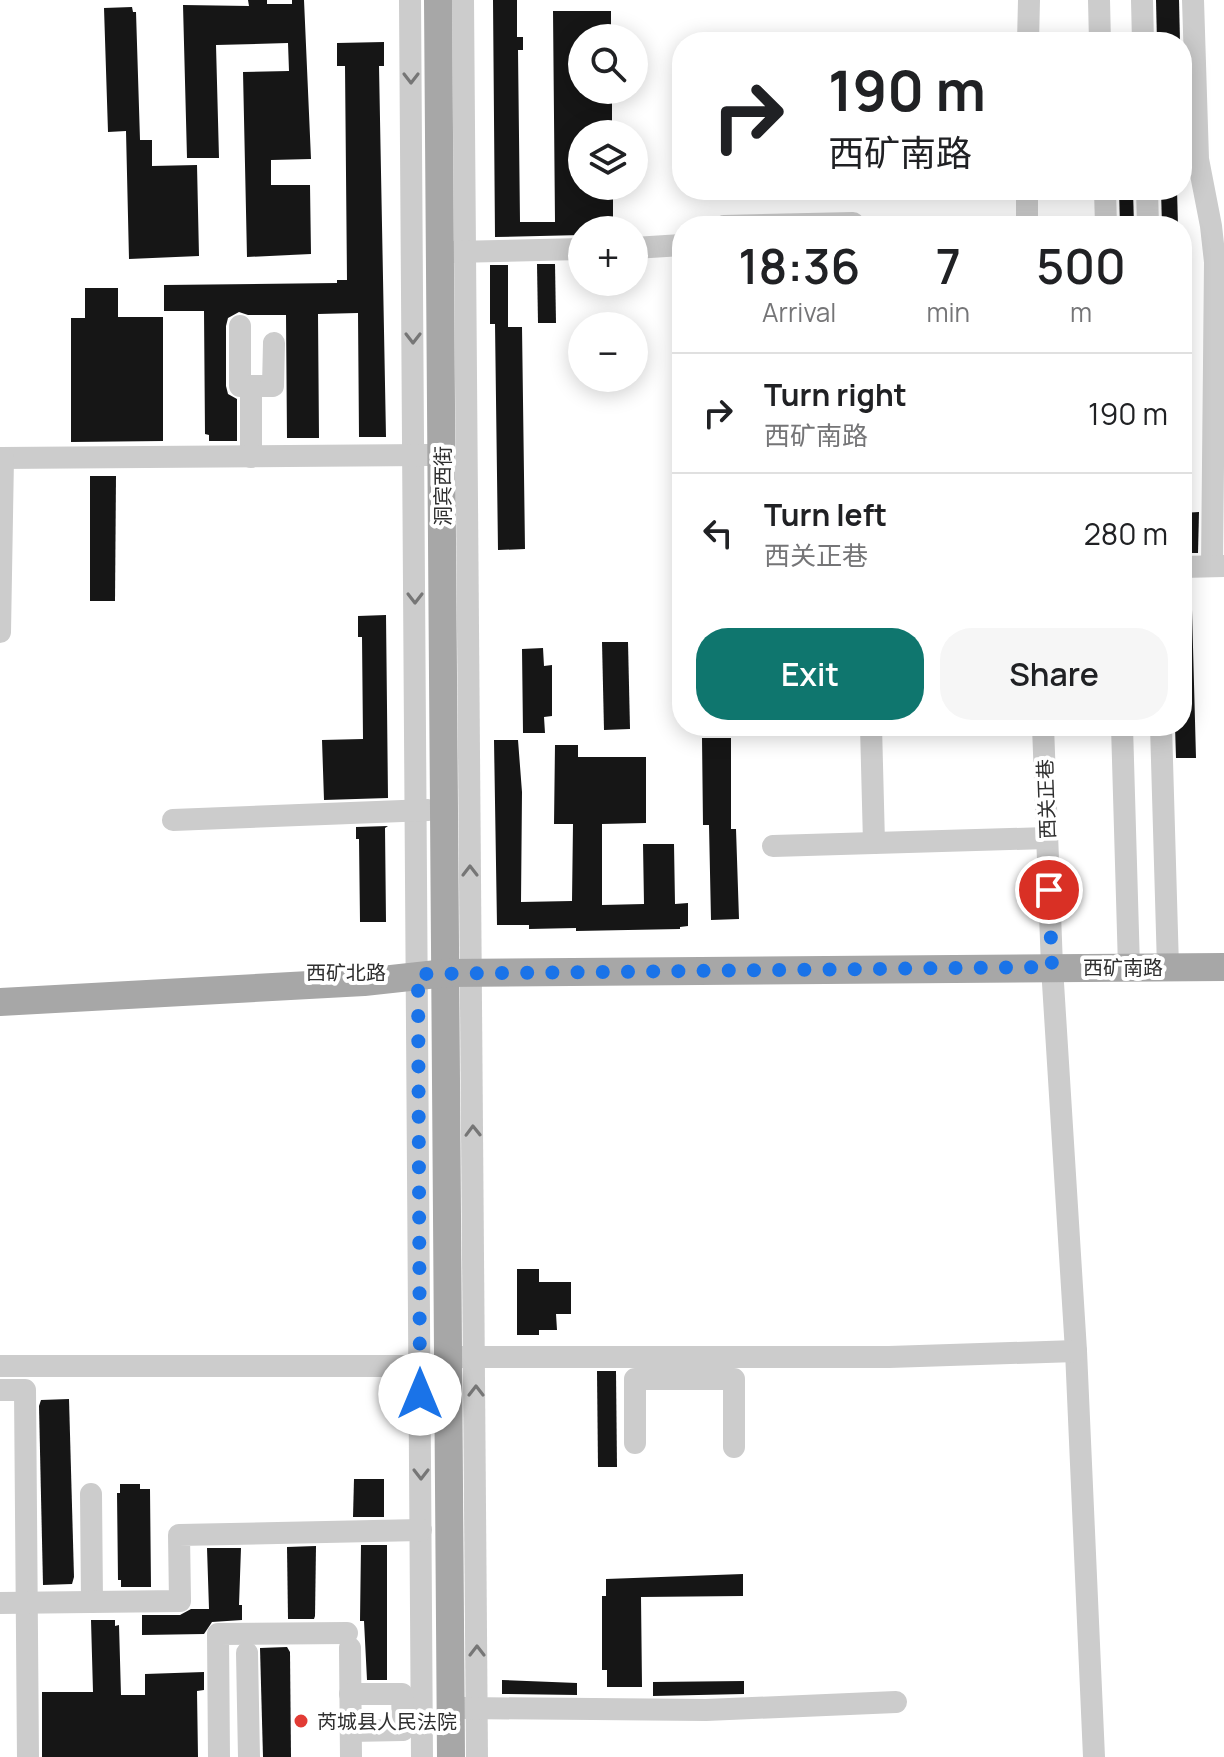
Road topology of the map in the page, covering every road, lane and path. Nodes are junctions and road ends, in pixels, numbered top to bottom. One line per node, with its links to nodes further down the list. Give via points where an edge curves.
1 (410, 0): 18 (street, one-way to 18)
2 (438, 0): 14 (main road, 洞宾西街)
3 (463, 0): 14 (street)
4 (1029, 0): 8 (street)
5 (1099, 0): 9 (street)
6 (1142, 0): 10 (street)
7 (1193, 0): 21 (street, via 1198,159 1215,262)
8 (1028, 32)
9 (1100, 32)
10 (1143, 32)
11 (672, 246): 12 (street)
12 (648, 247)
13 (568, 249): 14 (street)
14 (453, 252): 18 (main road, 洞宾西街); 37 (street, one-way to 14)
15 (240, 326): 17 (street, via 240,386)
16 (274, 343): 17 (street, via 273,386)
17 (251, 386): 19 (street)
18 (428, 455): 19 (street); 28 (main road, 洞宾西街)
19 (251, 457): 20 (street)
20 (1, 458): 23 (street)
21 (1218, 566): 22 (street)
22 (1192, 567)
23 (1, 632)
24 (871, 736): 31 (street)
25 (1043, 736): 30 (street, 西关正巷)
26 (1122, 736): 34 (street)
27 (1161, 736): 35 (street)
28 (430, 810): 29 (street); 37 (main road, 洞宾西街)
29 (173, 820)
30 (1047, 838): 31 (street); 33 (street, 西关正巷)
31 (874, 843): 32 (street)
32 (773, 846)
33 (1052, 967): 34 (main road, 西矿南路); 37 (main road, 西矿南路); 40 (street, 西关正巷)
34 (1129, 967): 35 (main road, 西矿南路)
35 (1168, 967): 36 (main road, 西矿南路)
36 (1224, 967)
37 (445, 973): 38 (main road, 西矿北路, via 363,969); 39 (main road, 西矿北路); 41 (main road, 洞宾西街); 43 (street)
38 (0, 987)
39 (0, 1002)
40 (1076, 1351): 44 (street); 66 (street, 西关正巷)
41 (458, 1360): 43 (street); 44 (street); 56 (main road, 洞宾西街)
42 (0, 1366): 43 (street)
43 (420, 1366): 49 (street, one-way to 49)
44 (734, 1368): 46 (street, via 635,1379); 47 (street)
45 (0, 1390): 50 (street, via 25,1390)
46 (635, 1443)
47 (734, 1447)
48 (91, 1494): 51 (street)
49 (421, 1530): 51 (street, via 179,1535 180,1601); 57 (street)
50 (27, 1602): 51 (street); 52 (street); 59 (street)
51 (92, 1602)
52 (0, 1603)
53 (247, 1653): 61 (street)
54 (350, 1694): 57 (street, via 402,1694); 58 (street); 60 (street, via 348,1640 218,1634)
55 (896, 1702): 56 (street, via 706,1710)
56 (460, 1709): 57 (street); 64 (main road, 洞宾西街); 65 (street)
57 (412, 1712): 58 (street, via 403,1730); 63 (street)
58 (351, 1731): 62 (street)
59 (28, 1757)
60 (219, 1757)
61 (249, 1757)
62 (351, 1757)
63 (422, 1757)
64 (451, 1757)
65 (477, 1757)
66 (1094, 1757)

